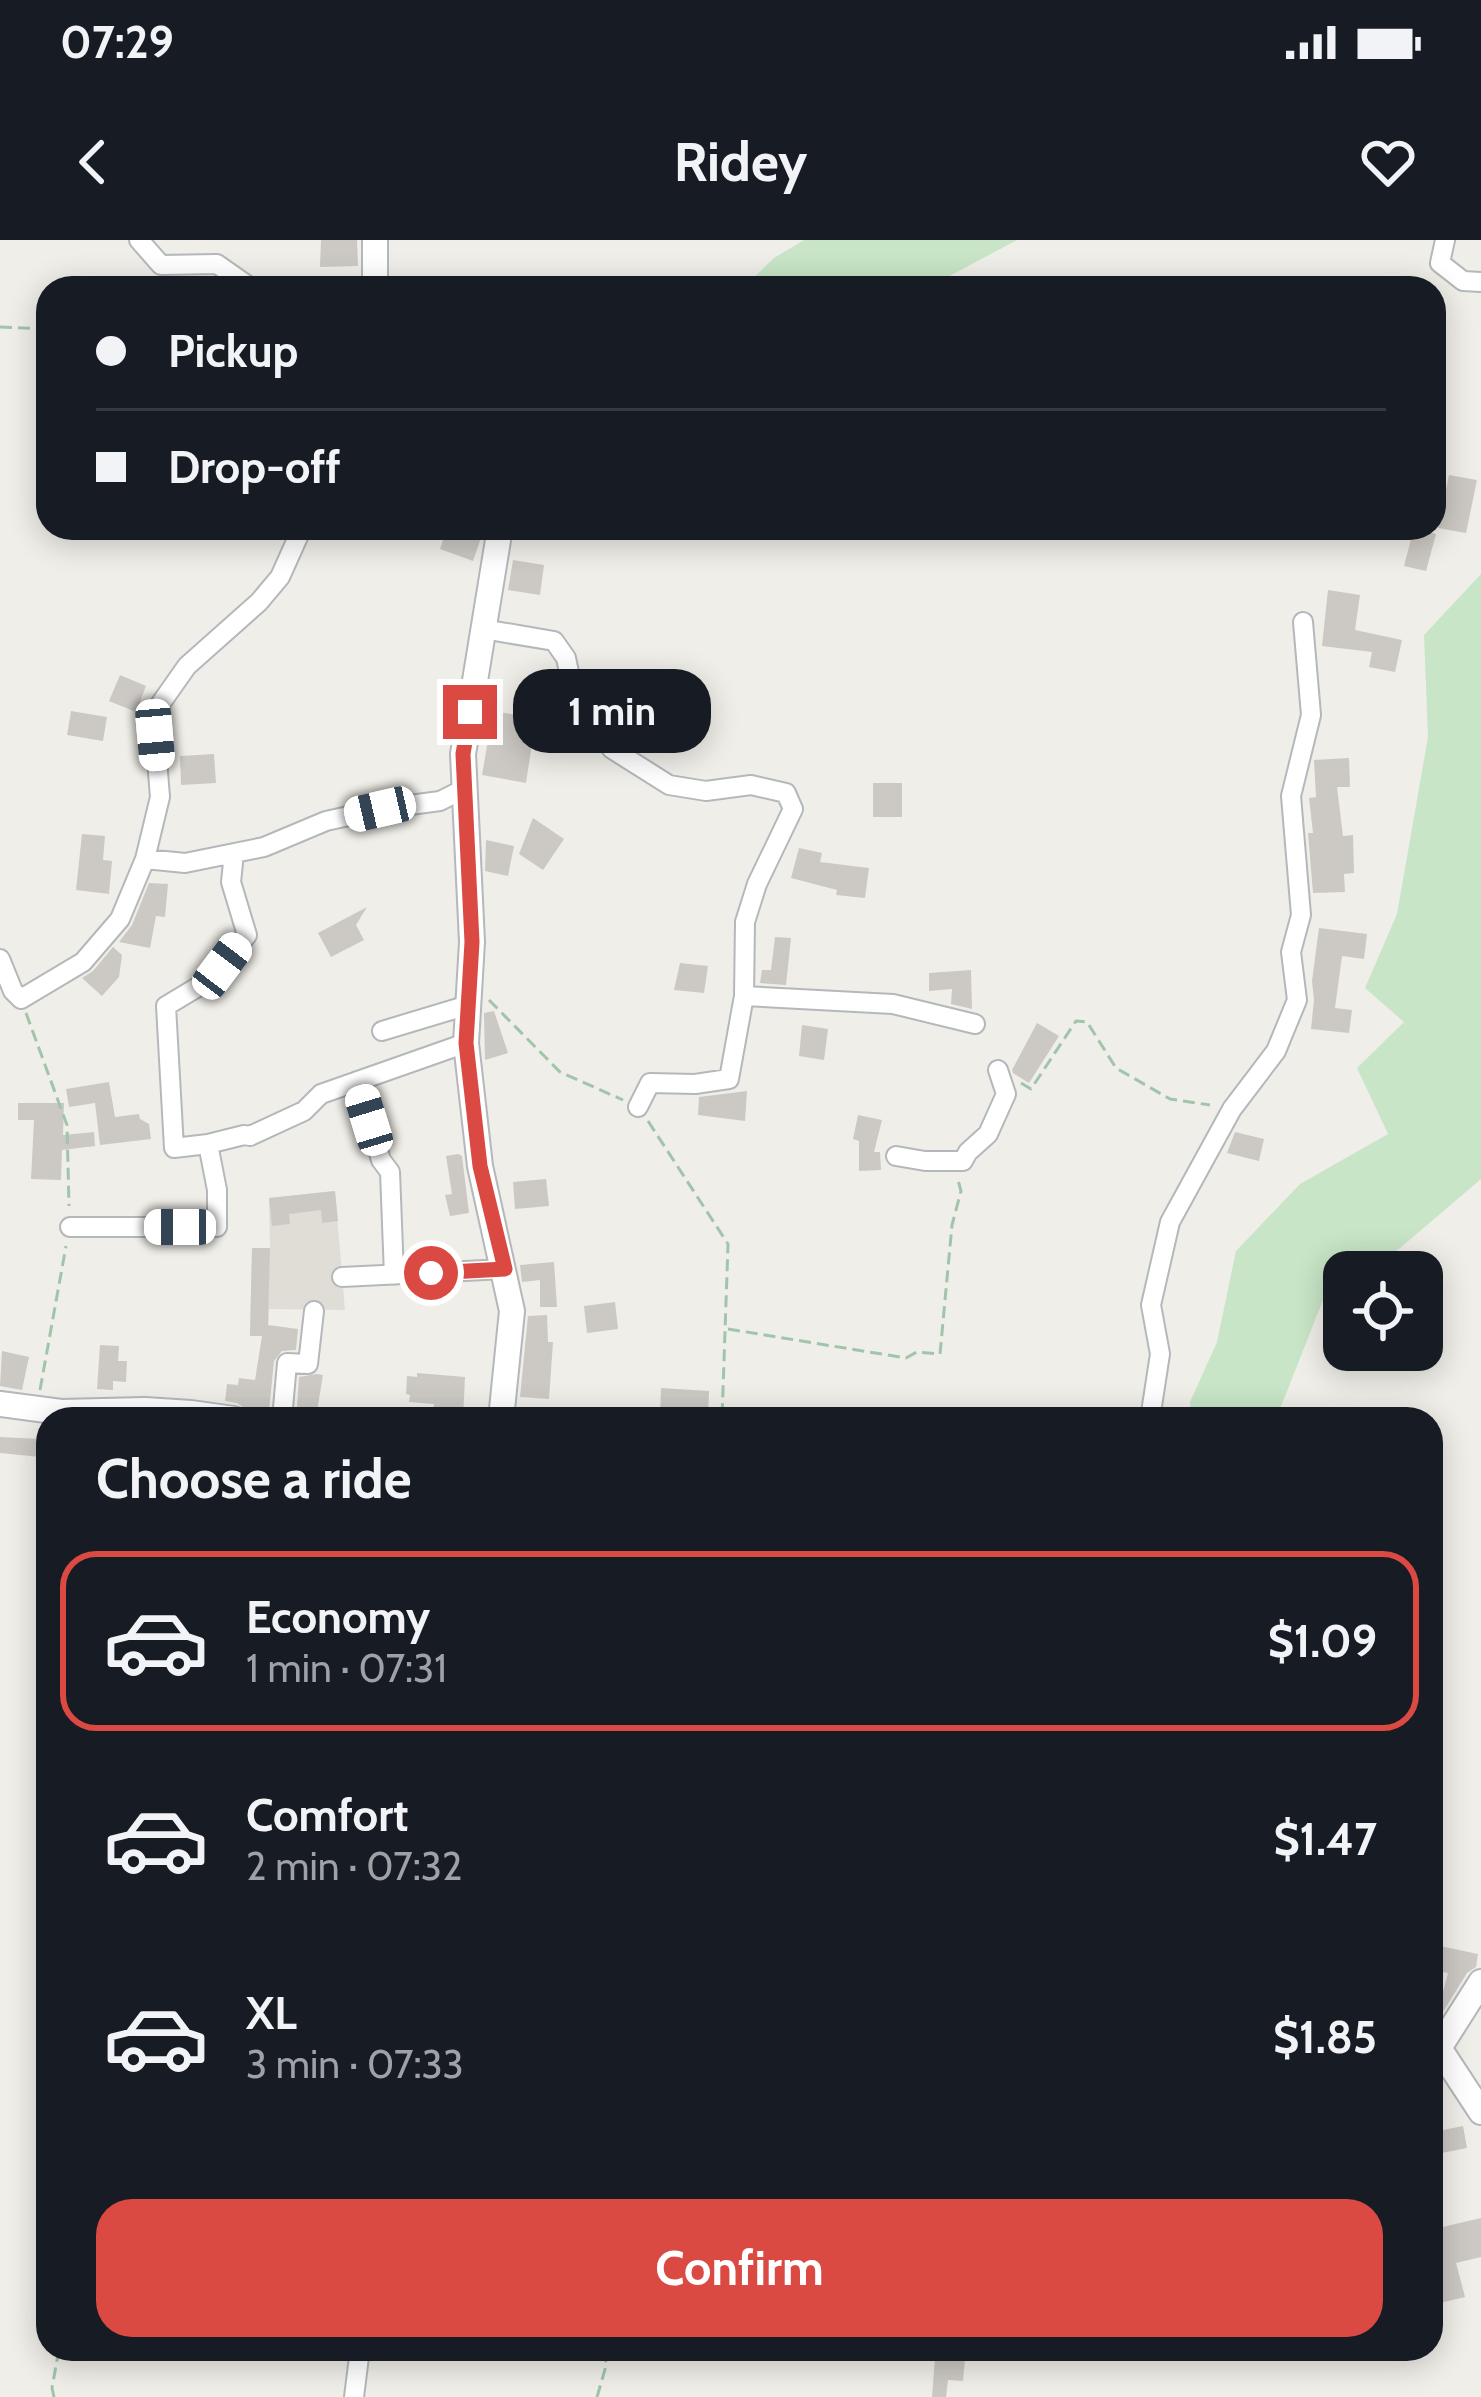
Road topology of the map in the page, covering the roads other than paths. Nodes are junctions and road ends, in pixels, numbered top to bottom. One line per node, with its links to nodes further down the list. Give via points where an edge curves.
1 (139, 240): 4 (street, via 161,265 217,264)
2 (375, 240): 5 (main road)
3 (1445, 240): 6 (street, via 1440,263 1463,281)
4 (234, 276)
5 (375, 276)
6 (1481, 282)
7 (297, 540): 13 (street, via 280,578 187,666 161,703 160,797)
8 (498, 540): 10 (main road)
9 (1304, 622): 33 (street, via 1311,715 1292,796 1297,1000 1276,1051 1232,1109 1170,1222 1151,1305 1160,1354)
10 (483, 629): 11 (main road); 15 (street, via 554,641 576,705 612,749 669,785 706,791 751,784 786,793 793,809 745,922)
11 (464, 789): 12 (street, via 440,801 326,821); 16 (main road)
12 (234, 853): 13 (street, via 185,863); 23 (street, via 231,883 247,935 201,985 166,1006 173,1148)
13 (145, 860): 14 (street, via 120,919 83,962 20,999)
14 (0, 959)
15 (744, 996): 17 (street, via 893,1004); 22 (street, via 729,1079 650,1083)
16 (469, 998): 18 (street); 19 (main road)
17 (975, 1024)
18 (382, 1031)
19 (466, 1043): 21 (street); 26 (main road, via 480,1166)
20 (998, 1070): 24 (street, via 1006,1094 963,1161)
21 (357, 1081): 23 (street, via 250,1136); 27 (street, via 390,1172)
22 (638, 1107)
23 (208, 1144): 25 (street, via 217,1227)
24 (896, 1156)
25 (70, 1228)
26 (505, 1269): 27 (street); 32 (main road, via 512,1311)
27 (394, 1274): 28 (street)
28 (342, 1277)
29 (314, 1311): 31 (street, via 308,1364 287,1363)
30 (0, 1404): 34 (main road)
31 (283, 1407)
32 (502, 1407)
33 (1152, 1407)
34 (36, 1411)
35 (1481, 1982): 36 (main road)
36 (1443, 2033)
37 (1443, 2056): 38 (main road)
38 (1481, 2113)
39 (358, 2361): 40 (street)
40 (354, 2397)

